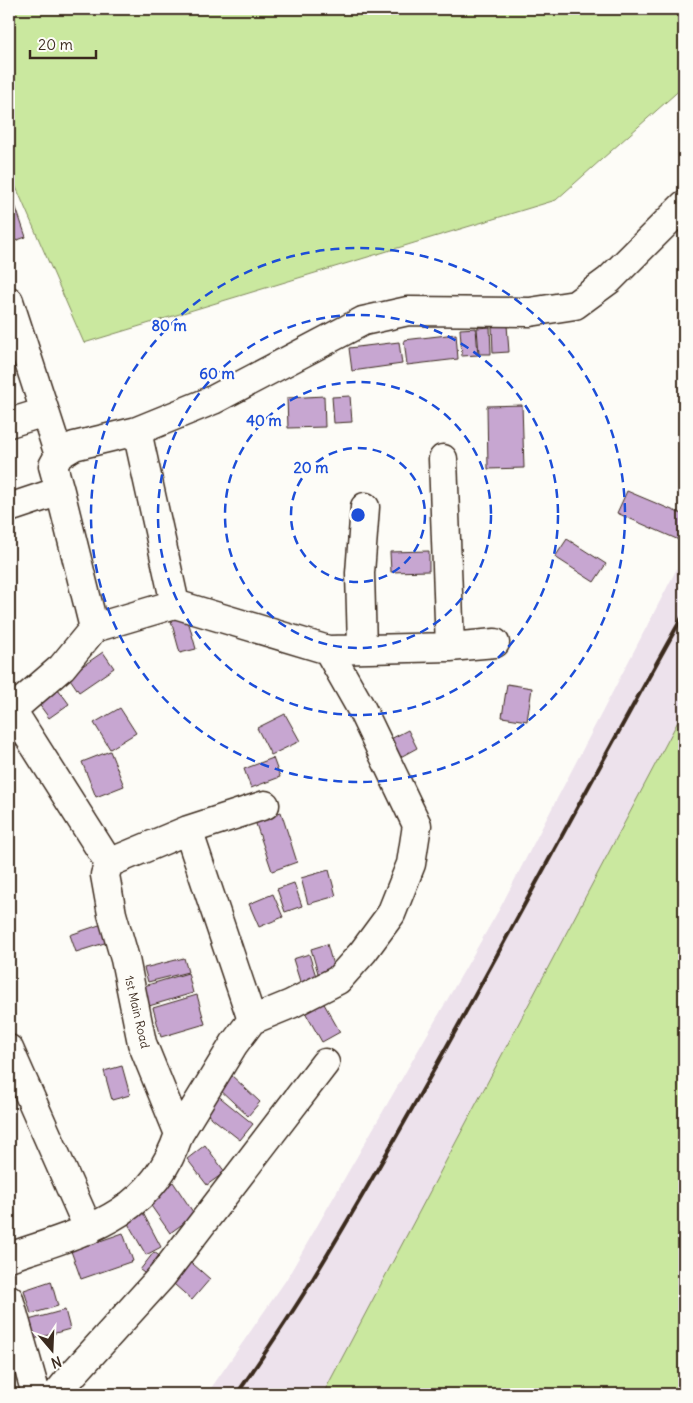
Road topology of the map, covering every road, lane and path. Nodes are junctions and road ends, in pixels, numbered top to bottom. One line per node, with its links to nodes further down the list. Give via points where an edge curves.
1 (684, 205): 6 (street, via 609,280 575,305 530,312 408,311 363,321 213,400)
2 (9, 301): 3 (street)
3 (14, 335): 4 (street)
4 (45, 412): 5 (street); 7 (street)
5 (9, 423)
6 (137, 431): 7 (street, via 74,446); 12 (street)
7 (58, 455): 9 (street, via 52,466)
8 (442, 459): 15 (street)
9 (60, 491): 11 (street); 13 (street)
10 (365, 507): 16 (street, via 360,573)
11 (9, 508)
12 (175, 604): 13 (street); 17 (street)
13 (94, 628): 18 (street, via 62,668)
14 (494, 644): 15 (street)
15 (450, 647): 16 (street)
16 (362, 648): 17 (street)
17 (328, 650): 22 (street, via 362,710 417,825 412,864 391,914 364,952 338,980)
18 (10, 716): 21 (street)
19 (265, 806): 20 (street)
20 (188, 830): 21 (street); 22 (street)
21 (109, 863): 25 (street, 1st Main Road, via 105,876 142,1043)
22 (252, 1020): 25 (street)
23 (9, 1049): 26 (street)
24 (325, 1063): 30 (street, via 162,1276)
25 (178, 1134): 26 (street, via 174,1149 140,1198 115,1217)
26 (89, 1230): 27 (street)
27 (9, 1257)
28 (9, 1299): 29 (street)
29 (36, 1394)
30 (57, 1394)

